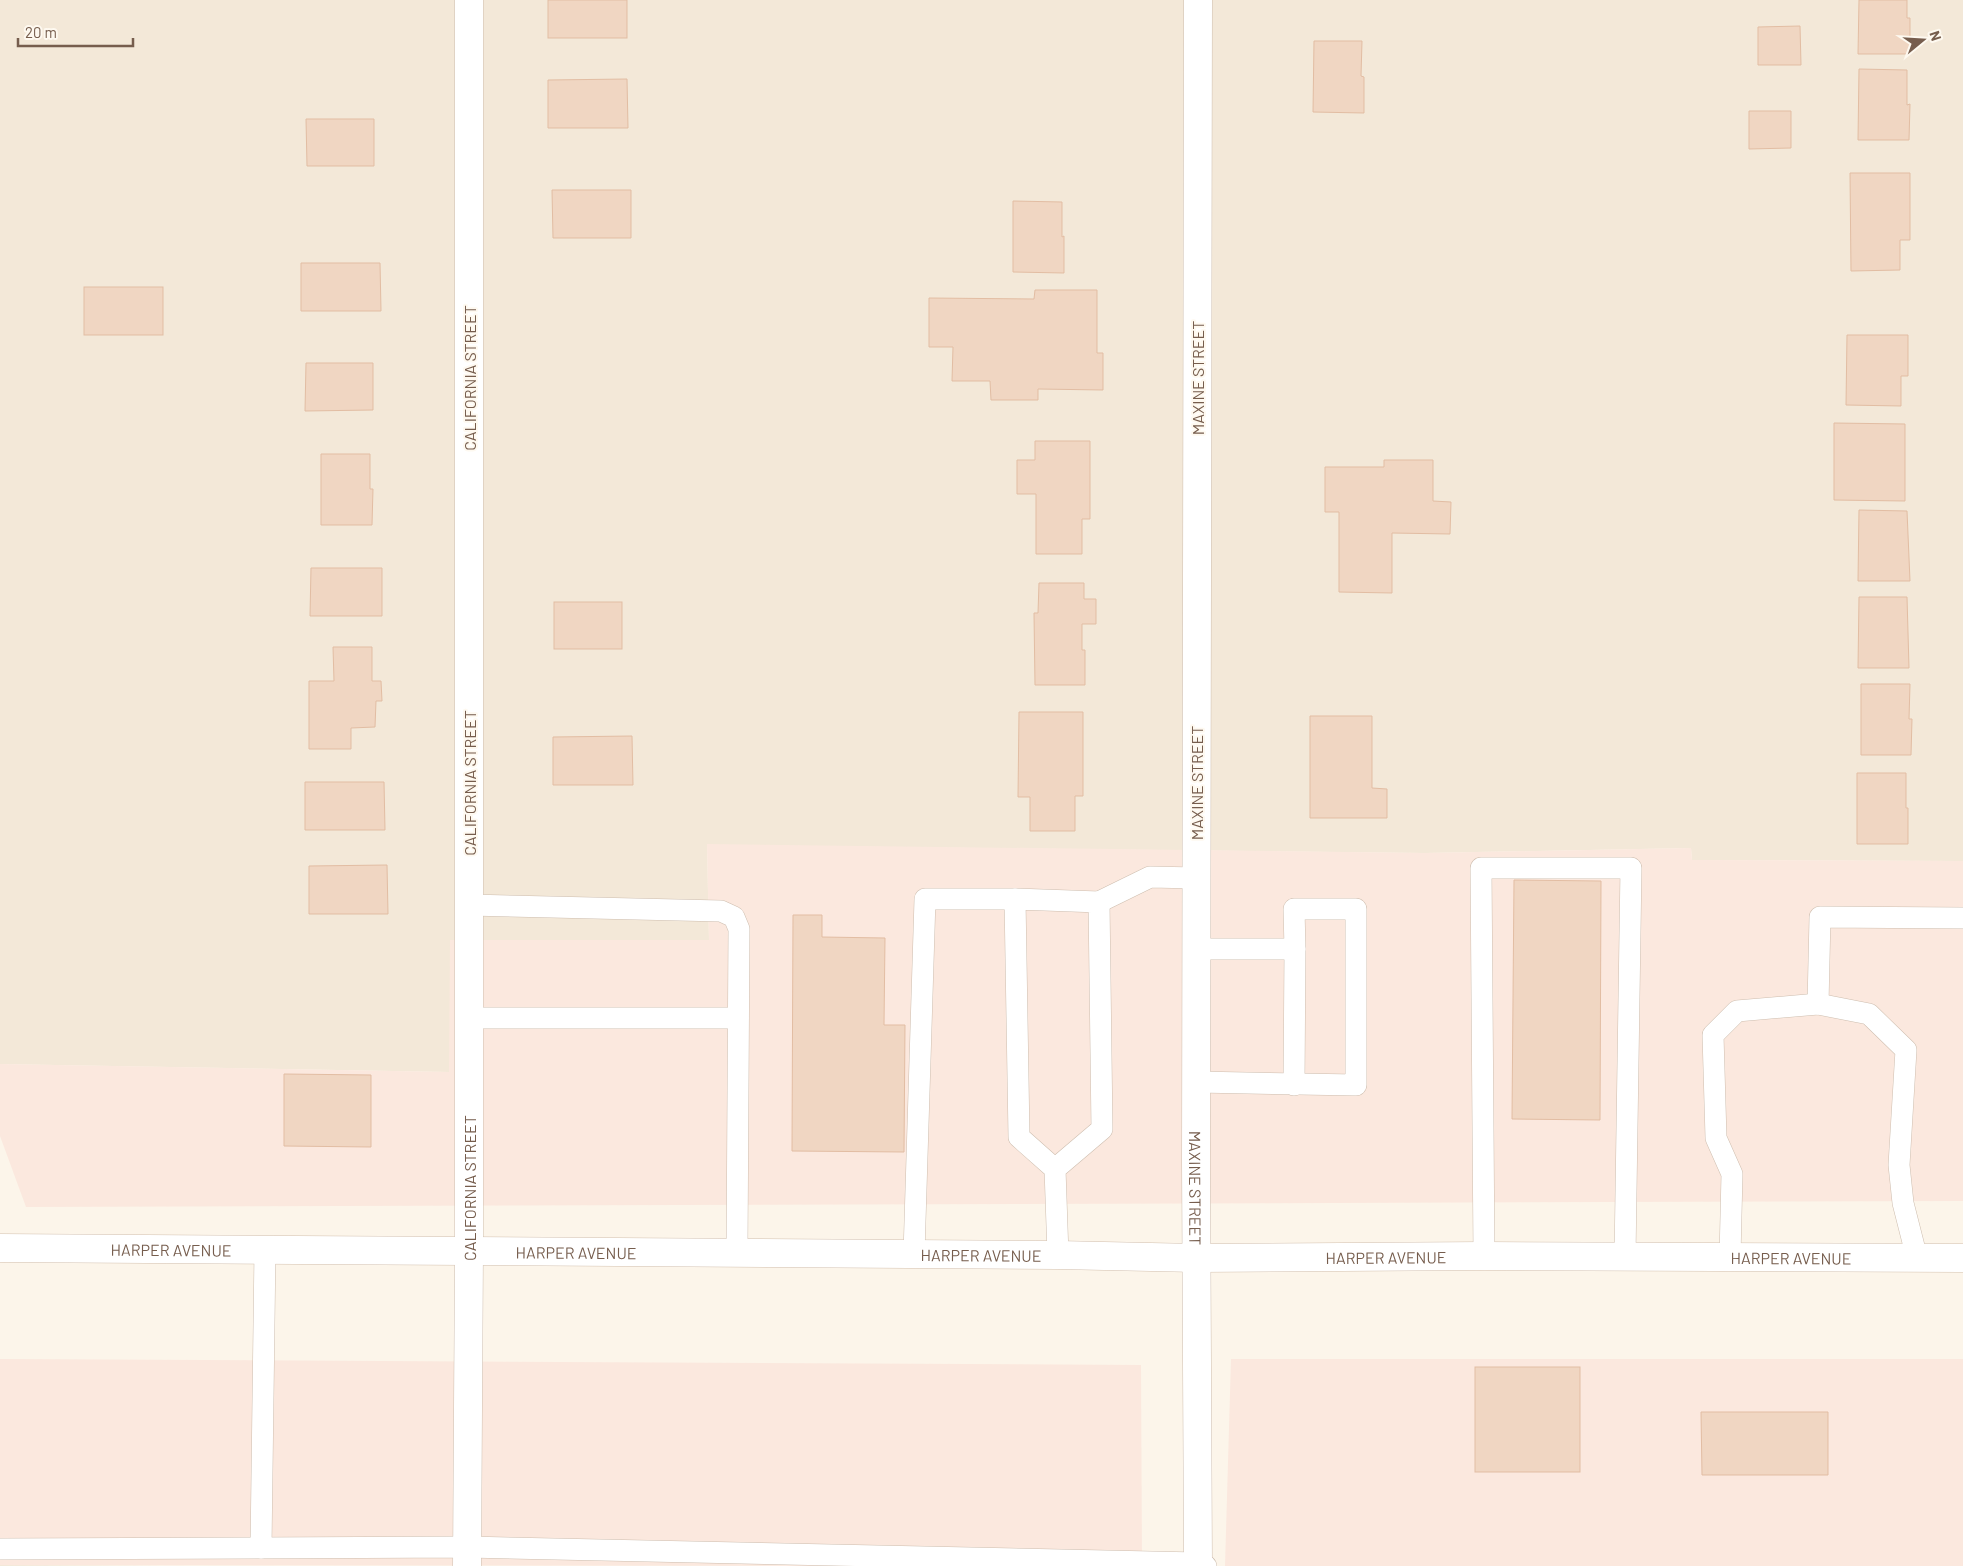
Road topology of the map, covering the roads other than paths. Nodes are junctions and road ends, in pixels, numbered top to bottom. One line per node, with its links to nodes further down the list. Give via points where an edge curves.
1 (469, 0): 6 (street, CALIFORNIA STREET)
2 (1198, 0): 3 (street, MAXINE STREET)
3 (1196, 878): 5 (lane, via 1150,878); 8 (street, MAXINE STREET)
4 (1016, 899): 5 (lane); 15 (lane, via 1019,1137); 20 (lane, via 924,898)
5 (1099, 902): 15 (lane, via 1102,1129)
6 (469, 905): 11 (street, CALIFORNIA STREET); 12 (lane, via 721,911 734,917 739,929)
7 (1963, 918): 10 (lane, via 1820,917)
8 (1196, 949): 9 (lane); 13 (street, MAXINE STREET)
9 (1295, 949): 14 (lane); 14 (lane, via 1294,909 1356,909 1356,1085)
10 (1818, 1004): 24 (lane, via 1737,1011 1713,1035 1716,1138 1732,1174); 26 (lane, via 1869,1014 1906,1050 1900,1165 1903,1202)
11 (469, 1018): 12 (lane); 18 (street, CALIFORNIA STREET)
12 (738, 1018): 19 (lane)
13 (1197, 1082): 14 (lane); 25 (street, MAXINE STREET)
14 (1294, 1085)
15 (1055, 1169): 21 (lane)
16 (0, 1248): 17 (street, HARPER AVENUE)
17 (265, 1249): 18 (street, HARPER AVENUE); 28 (lane)
18 (469, 1251): 19 (street, HARPER AVENUE); 30 (street, CALIFORNIA STREET)
19 (737, 1253): 20 (street, HARPER AVENUE)
20 (914, 1254): 21 (street, HARPER AVENUE)
21 (1058, 1255): 25 (street, HARPER AVENUE)
22 (1484, 1256): 23 (street, HARPER AVENUE); 23 (lane, via 1481,868 1631,868); 25 (street, HARPER AVENUE)
23 (1624, 1257): 24 (street, HARPER AVENUE)
24 (1730, 1257): 26 (street, HARPER AVENUE)
25 (1197, 1258): 31 (street, MAXINE STREET)
26 (1917, 1258): 27 (street, HARPER AVENUE)
27 (1963, 1258)
28 (261, 1548): 29 (lane); 30 (lane)
29 (0, 1549)
30 (467, 1557): 31 (lane)
31 (1201, 1565)

